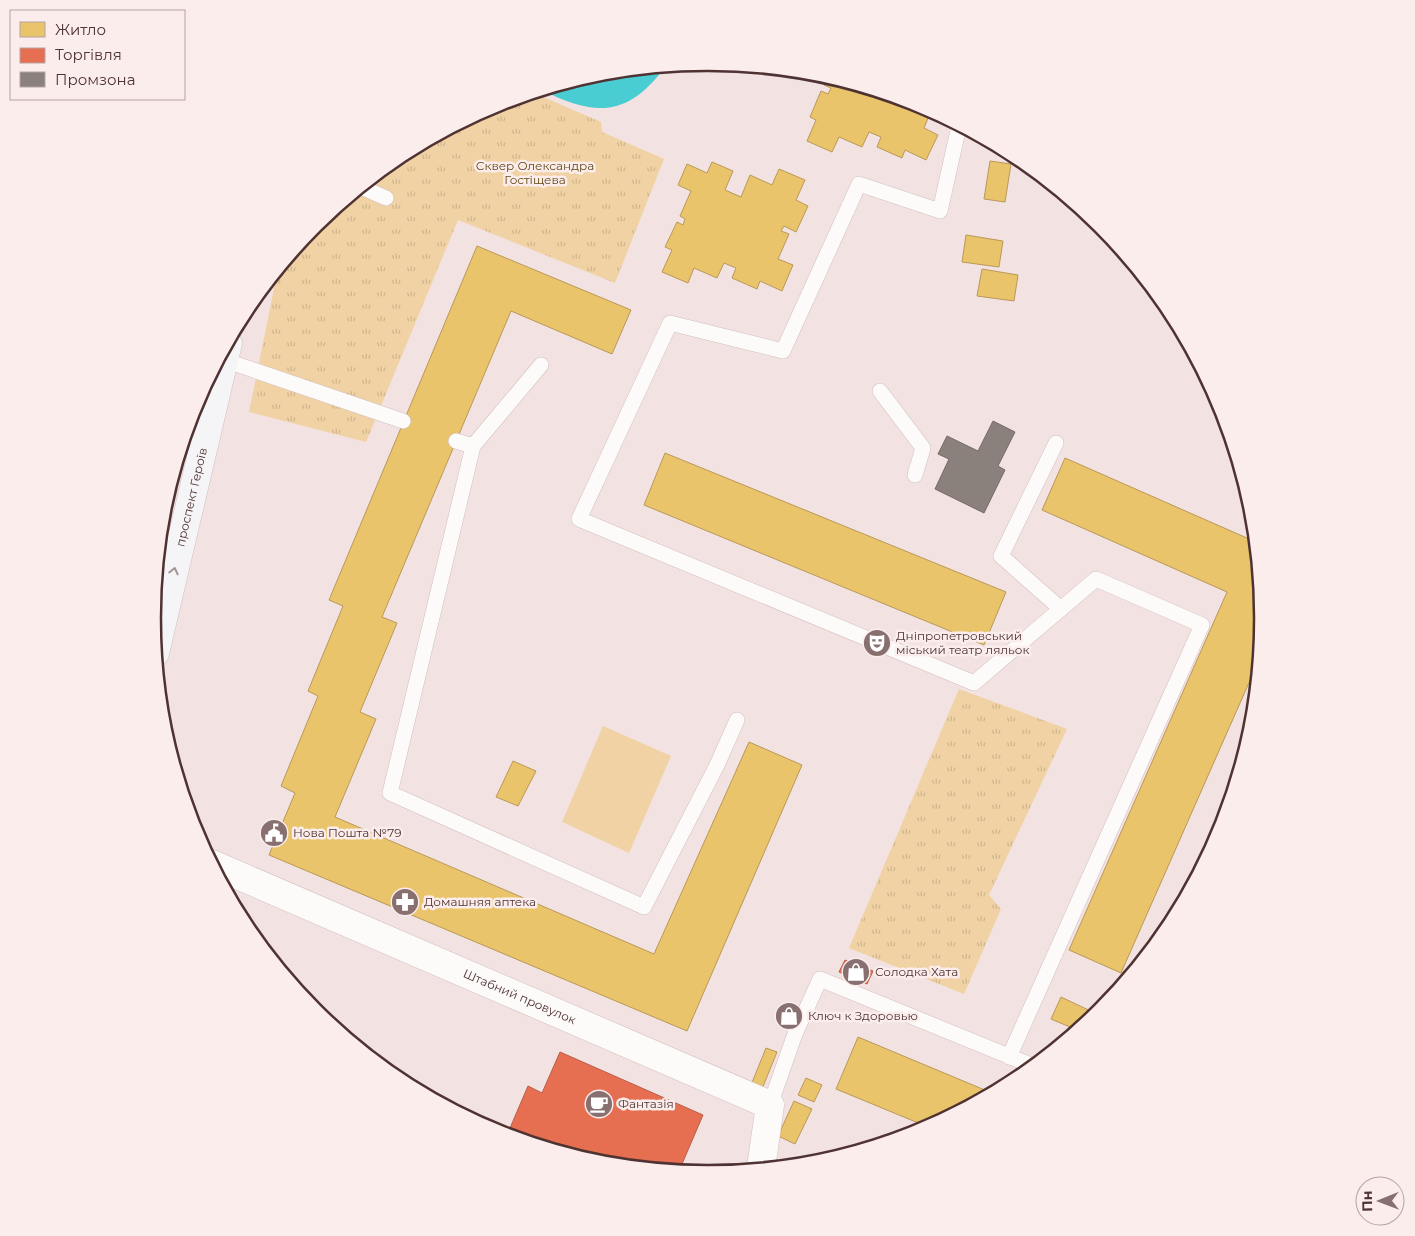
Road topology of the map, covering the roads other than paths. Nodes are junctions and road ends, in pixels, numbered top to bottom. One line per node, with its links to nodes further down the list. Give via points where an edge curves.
1 (958, 133): 13 (lane, via 940,211 859,184 784,352 670,322 579,519 974,684)
2 (367, 190): 3 (lane)
3 (386, 198)
4 (229, 353): 8 (lane)
5 (223, 365): 14 (main road, проспект Героїв, one-way to 5)
6 (541, 365): 11 (lane)
7 (880, 391): 12 (lane, via 923,448)
8 (403, 421)
9 (456, 441): 11 (lane)
10 (1056, 442): 13 (lane, via 1001,556)
11 (473, 446): 15 (lane, via 390,793 644,907)
12 (915, 475)
13 (1061, 609): 17 (lane, via 1096,579 1202,625)
14 (161, 627)
15 (737, 720)
16 (221, 868): 19 (street, Штабний провулок)
17 (1009, 1057): 18 (lane); 19 (lane, via 820,979 795,1034)
18 (1025, 1063)
19 (770, 1105): 20 (street)
20 (761, 1162)

